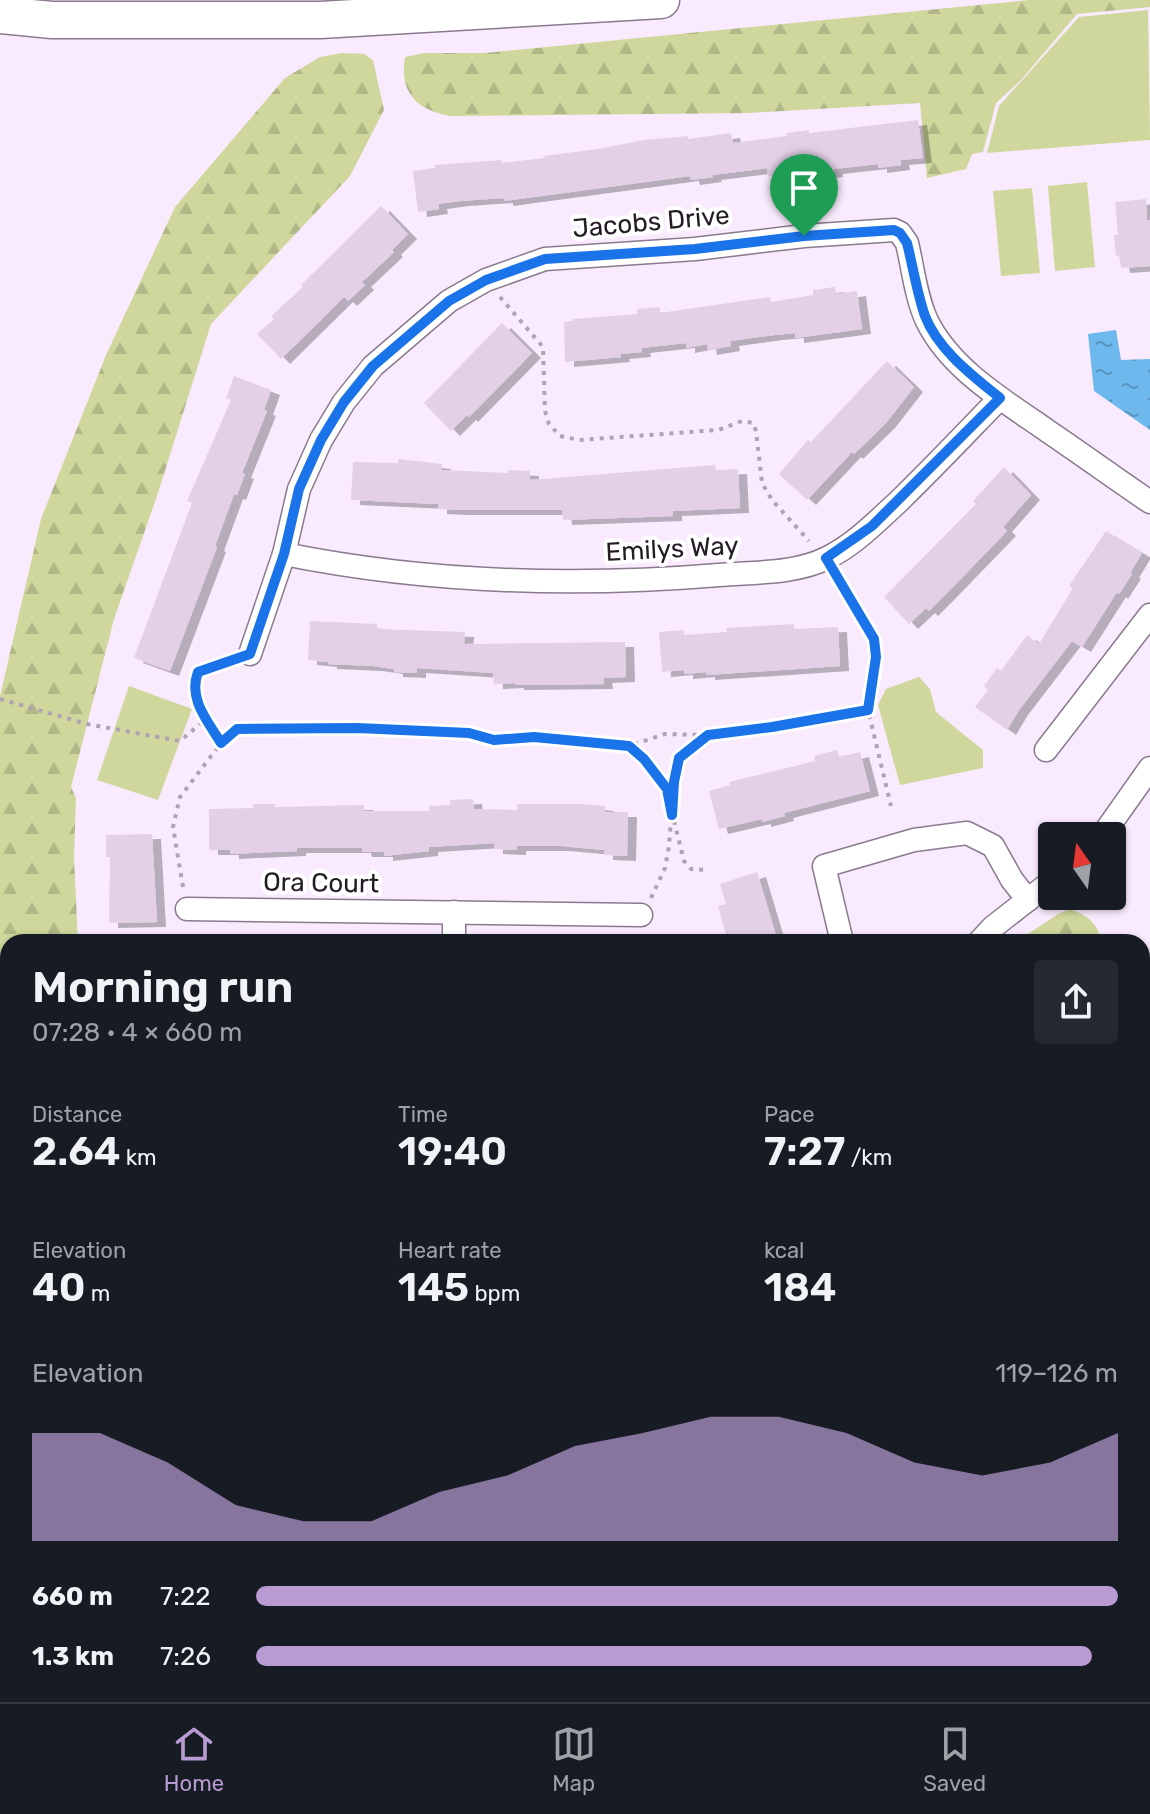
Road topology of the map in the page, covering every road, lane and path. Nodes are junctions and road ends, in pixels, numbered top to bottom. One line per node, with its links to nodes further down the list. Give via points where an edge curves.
1 (661, 0): 2 (main road, via 320,20 52,20)
2 (0, 15)
3 (486, 280): 4 (street, Jacobs Drive, via 545,259 894,230 907,243 936,337); 6 (street, Jacobs Drive, via 416,327 373,366 344,402 299,489); 7 (path, via 543,347 545,411 560,436 579,440 753,423 762,483)
4 (1000, 398): 5 (street, Jacobs Drive); 7 (street, Emilys Way, via 872,526)
5 (1150, 502)
6 (284, 554): 7 (street, Emilys Way, via 445,578 548,581 668,579 798,568); 9 (street, Jacobs Drive)
7 (826, 558): 11 (path, via 874,639)
8 (1150, 615): 16 (street)
9 (250, 654): 12 (path, via 198,672 192,686)
10 (0, 699): 12 (path, via 87,724 180,741)
11 (868, 710): 13 (path); 18 (path)
12 (206, 719): 14 (path)
13 (708, 735): 15 (path, via 665,734); 19 (path, via 679,758)
14 (221, 743): 15 (path, via 237,729 343,727); 24 (path, via 180,797 173,827)
15 (629, 746): 19 (path, via 667,789)
16 (1046, 750)
17 (1150, 768): 20 (street)
18 (891, 806)
19 (672, 815): 21 (path, via 684,861 691,869); 26 (path, via 665,868)
20 (1112, 822)
21 (707, 870)
22 (1038, 892): 23 (street)
23 (1028, 900): 28 (street, via 984,840 967,833 914,840 824,866); 29 (street)
24 (187, 909): 25 (street, Ora Court)
25 (454, 912): 26 (street, Ora Court); 27 (street)
26 (641, 915)
27 (454, 934)
28 (840, 934)
29 (986, 934)

